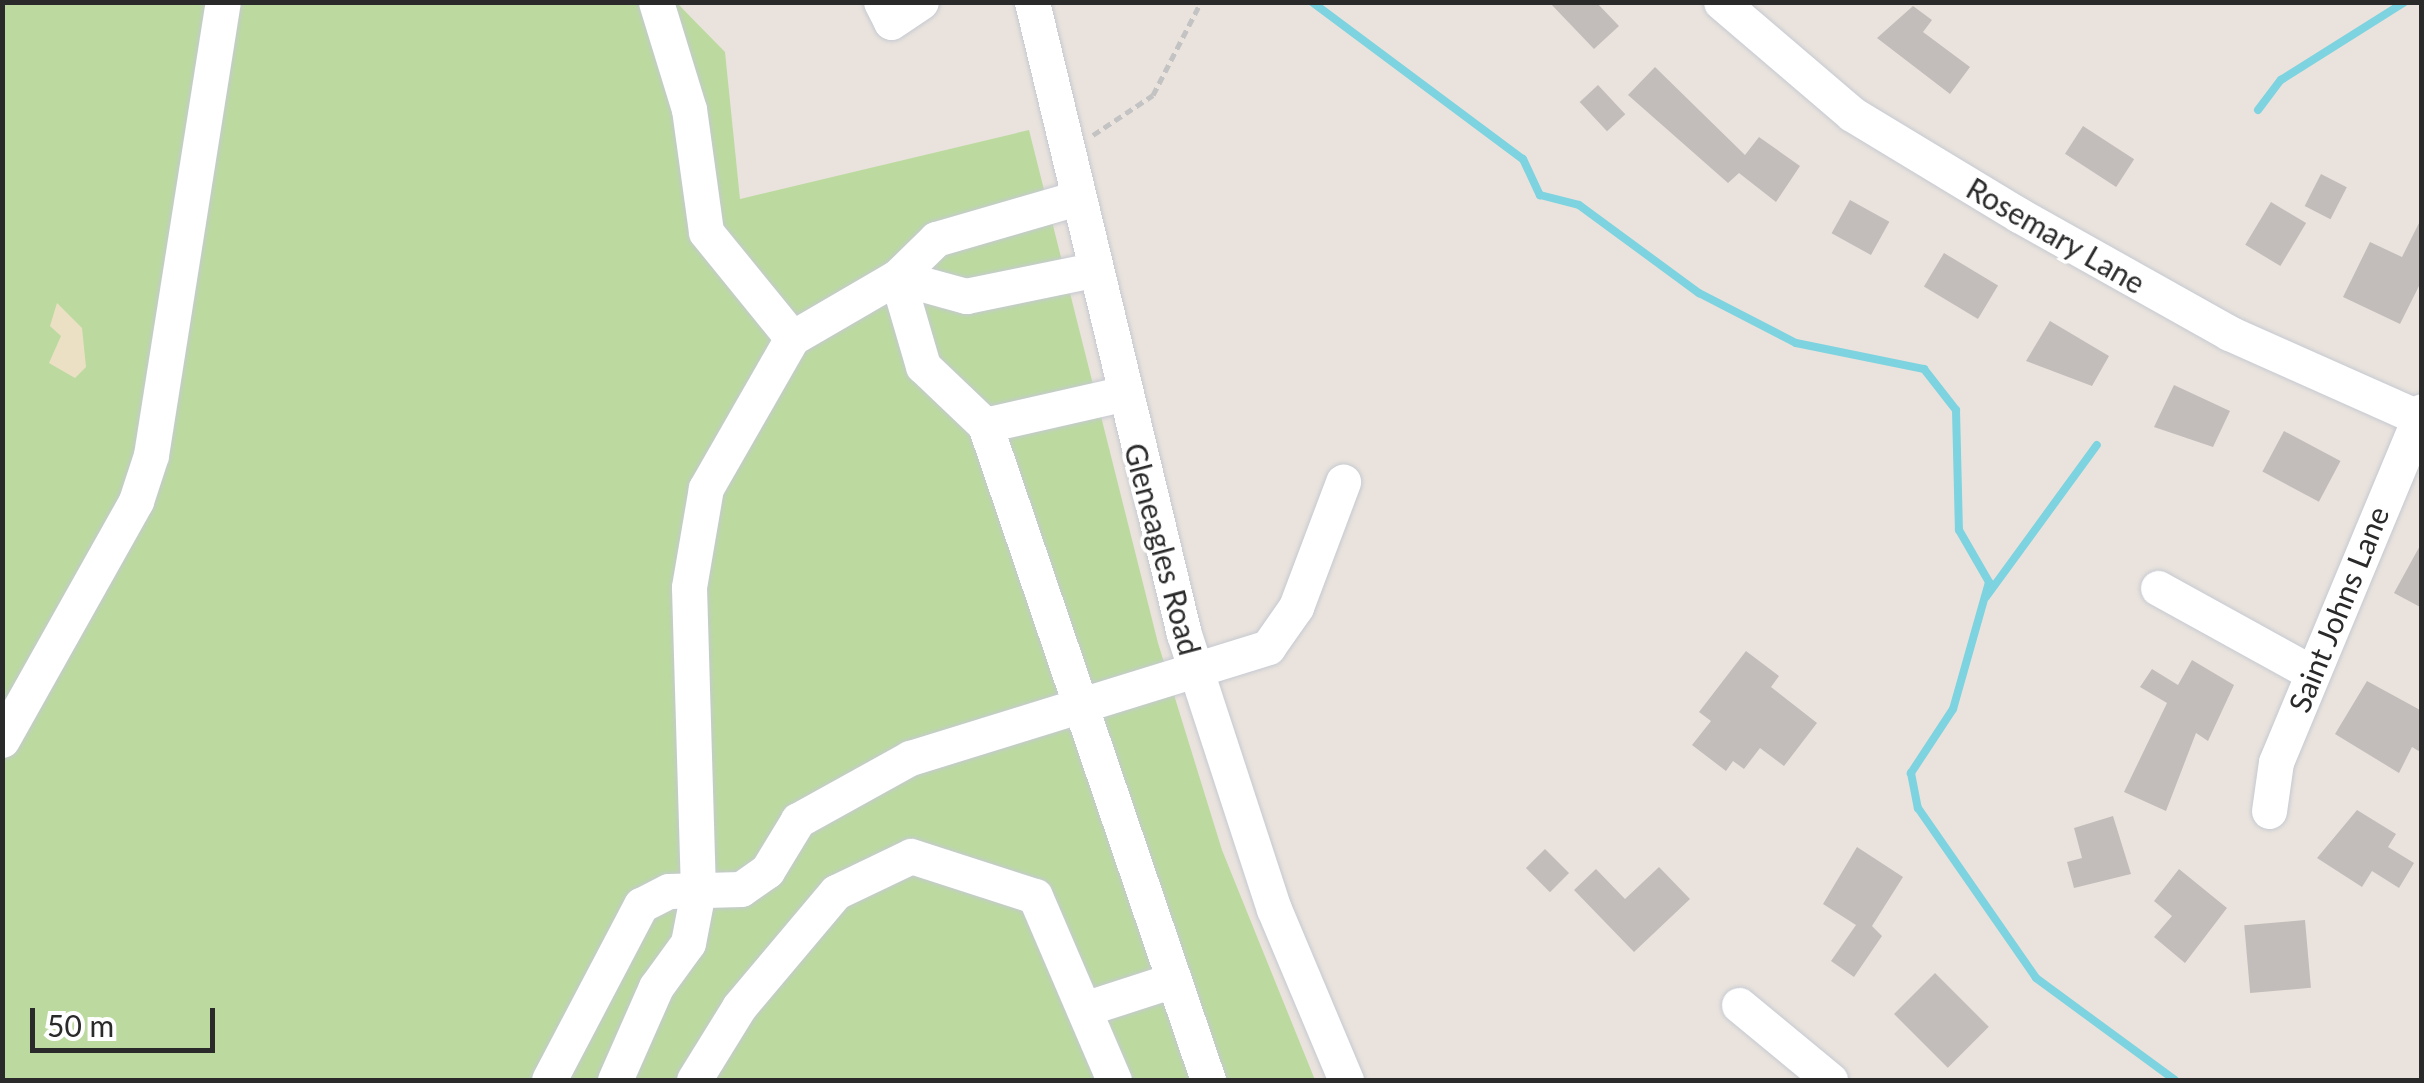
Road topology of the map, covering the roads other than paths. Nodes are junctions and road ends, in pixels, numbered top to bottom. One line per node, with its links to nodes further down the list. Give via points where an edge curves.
1 (223, 2): 19 (street, via 151,456 136,501)
2 (656, 2): 10 (street, via 689,109 706,232)
3 (882, 2): 4 (street, via 891,22)
4 (921, 2)
5 (1032, 2): 7 (street, Gleneagles Road)
6 (1721, 2): 12 (street, Rosemary Lane, via 1852,114 2018,215 2228,333)
7 (1077, 198): 8 (street, Gleneagles Road); 9 (street, via 936,239)
8 (1093, 270): 9 (street, via 966,296); 11 (street, Gleneagles Road)
9 (897, 277): 10 (street); 13 (street, via 923,366)
10 (792, 338): 21 (street, via 706,488 689,605)
11 (1122, 394): 13 (street); 16 (street, Gleneagles Road)
12 (2421, 416): 17 (street, Saint Johns Lane)
13 (985, 425): 18 (street)
14 (1343, 482): 16 (street, via 1296,607 1268,647)
15 (2158, 588): 17 (street)
16 (1196, 672): 18 (street); 30 (street, Gleneagles Road, via 1274,909)
17 (2310, 672): 20 (street, Saint Johns Lane, via 2276,762)
18 (1075, 703): 21 (street, via 910,758 831,796 798,820 767,871 741,889); 22 (street)
19 (2, 740)
20 (2269, 811)
21 (698, 891): 25 (street, via 669,890 640,905); 26 (street, via 688,944 656,987)
22 (1173, 980): 24 (street); 29 (street)
23 (1738, 1005): 31 (street)
24 (1084, 1008): 27 (street, via 1035,896 912,856 836,892 740,1007); 28 (street)
25 (549, 1080)
26 (615, 1080)
27 (694, 1080)
28 (1114, 1080)
29 (1208, 1080)
30 (1346, 1080)
31 (1830, 1080)

